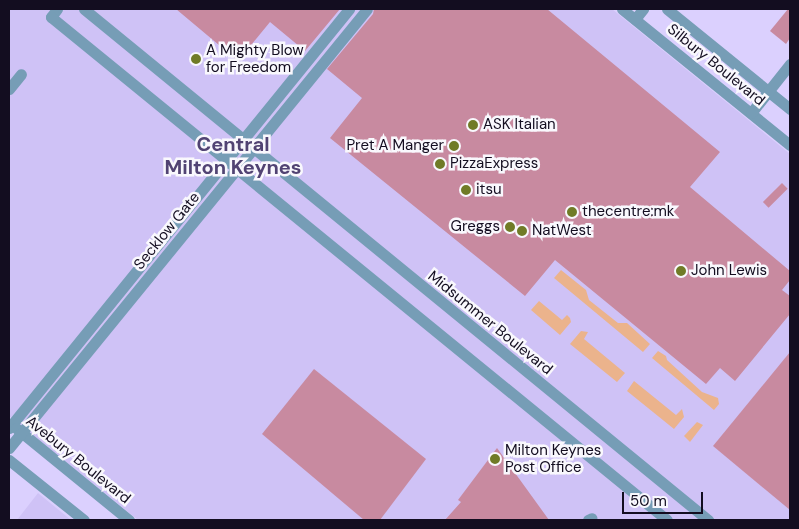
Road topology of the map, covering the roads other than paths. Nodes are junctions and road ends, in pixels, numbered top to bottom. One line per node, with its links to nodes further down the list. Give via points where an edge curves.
1 (84, 9): 15 (street)
2 (349, 9): 15 (street)
3 (367, 9): 17 (street, Secklow Gate)
4 (622, 9): 8 (street, Silbury Boulevard)
5 (643, 9): 8 (street)
6 (667, 9): 12 (street, Silbury Boulevard)
7 (54, 13): 18 (street)
8 (635, 19): 14 (street, Silbury Boulevard)
9 (790, 64): 12 (street)
10 (21, 74): 11 (street)
11 (9, 89)
12 (769, 91): 13 (street, Silbury Boulevard); 14 (street)
13 (790, 109)
14 (751, 113): 16 (street, Silbury Boulevard)
15 (243, 139): 17 (street, Midsummer Boulevard); 18 (street, Secklow Gate)
16 (790, 145)
17 (254, 148): 19 (street, Secklow Gate); 27 (street, Midsummer Boulevard)
18 (225, 160): 19 (street); 20 (street, Secklow Gate)
19 (236, 169): 21 (street, Secklow Gate); 26 (street)
20 (10, 425): 21 (street, Avebury Boulevard)
21 (21, 433): 22 (street, Secklow Gate); 25 (street, Avebury Boulevard)
22 (9, 448)
23 (9, 460): 24 (street)
24 (84, 520)
25 (129, 520)
26 (667, 520)
27 (708, 520)

